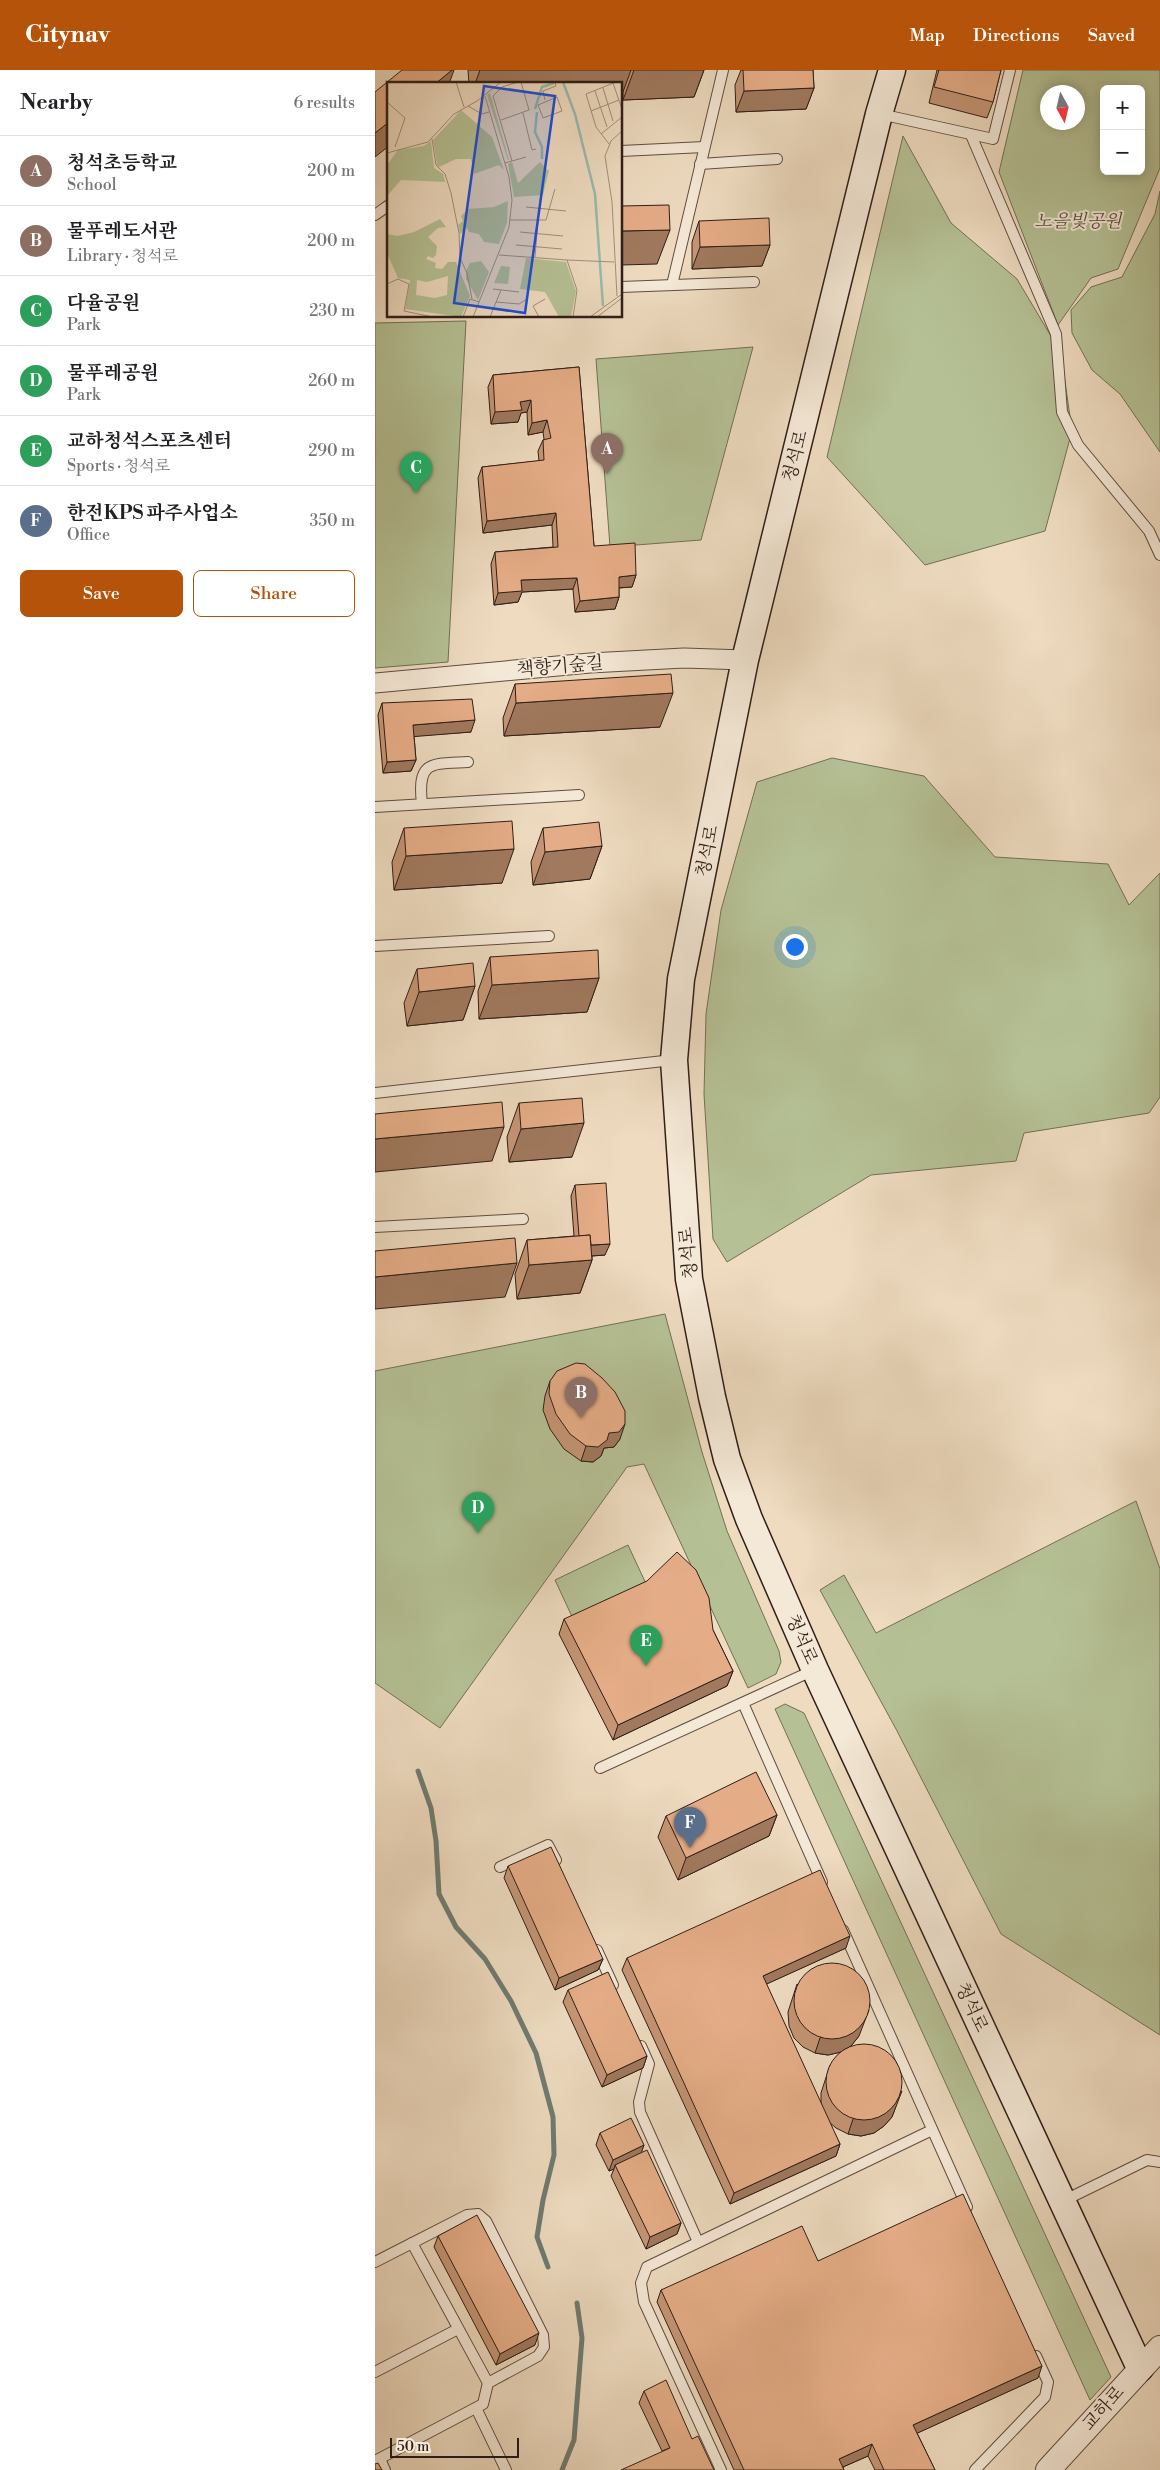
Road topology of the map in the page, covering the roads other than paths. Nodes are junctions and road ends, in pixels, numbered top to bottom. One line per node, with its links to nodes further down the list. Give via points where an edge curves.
1 (723, 70): 6 (lane)
2 (892, 70): 4 (main road, 청석로)
3 (1010, 70): 5 (lane, via 993,140)
4 (879, 114): 5 (lane); 16 (main road, 청석로)
5 (971, 135): 15 (lane, via 1056,334 1063,412 1078,445 1149,531)
6 (704, 147): 7 (lane); 9 (lane)
7 (623, 151)
8 (777, 159): 9 (lane)
9 (701, 164): 13 (lane)
10 (387, 206): 11 (lane)
11 (375, 215)
12 (755, 282): 13 (lane)
13 (672, 285): 14 (lane)
14 (623, 287)
15 (1160, 555)
16 (745, 660): 17 (street, 책향기숲길, via 684,658 590,663); 24 (main road, 청석로, via 681,979)
17 (375, 683)
18 (469, 762): 20 (lane, via 433,764 424,770 420,784)
19 (579, 796): 20 (lane)
20 (422, 804): 21 (lane)
21 (375, 807)
22 (549, 936): 23 (lane)
23 (375, 946)
24 (674, 1060): 25 (lane); 28 (main road, 청석로, via 689,1279 712,1397 727,1459 749,1519)
25 (375, 1093)
26 (523, 1219): 27 (lane)
27 (375, 1227)
28 (815, 1670): 29 (lane); 40 (main road, 청석로)
29 (743, 1703): 30 (lane); 33 (lane)
30 (600, 1768)
31 (500, 1867): 32 (lane, via 549,1845)
32 (561, 1871)
33 (827, 1894)
34 (839, 1921): 38 (lane)
35 (593, 1941): 36 (lane)
36 (617, 1994)
37 (637, 2038): 42 (lane, via 649,2064 639,2102 640,2112)
38 (931, 2130): 41 (lane); 42 (lane)
39 (1160, 2162): 40 (lane, via 1147,2160)
40 (1062, 2202): 48 (main road, 청석로)
41 (973, 2220)
42 (698, 2242): 55 (lane, via 647,2266 641,2283 644,2302)
43 (412, 2243): 44 (lane); 45 (lane); 50 (lane, via 467,2215 478,2214 486,2221 543,2335 544,2348 538,2356)
44 (375, 2262)
45 (458, 2329): 49 (lane); 50 (lane)
46 (1031, 2346): 56 (lane, via 1048,2382 1045,2397)
47 (1160, 2348): 48 (street, 교하로)
48 (1140, 2368): 57 (street, 교하로)
49 (375, 2372)
50 (488, 2382): 51 (lane, via 483,2404)
51 (476, 2408): 52 (lane); 54 (lane)
52 (377, 2460): 53 (lane)
53 (385, 2470)
54 (506, 2470)
55 (721, 2470)
56 (975, 2470)
57 (1048, 2470)

